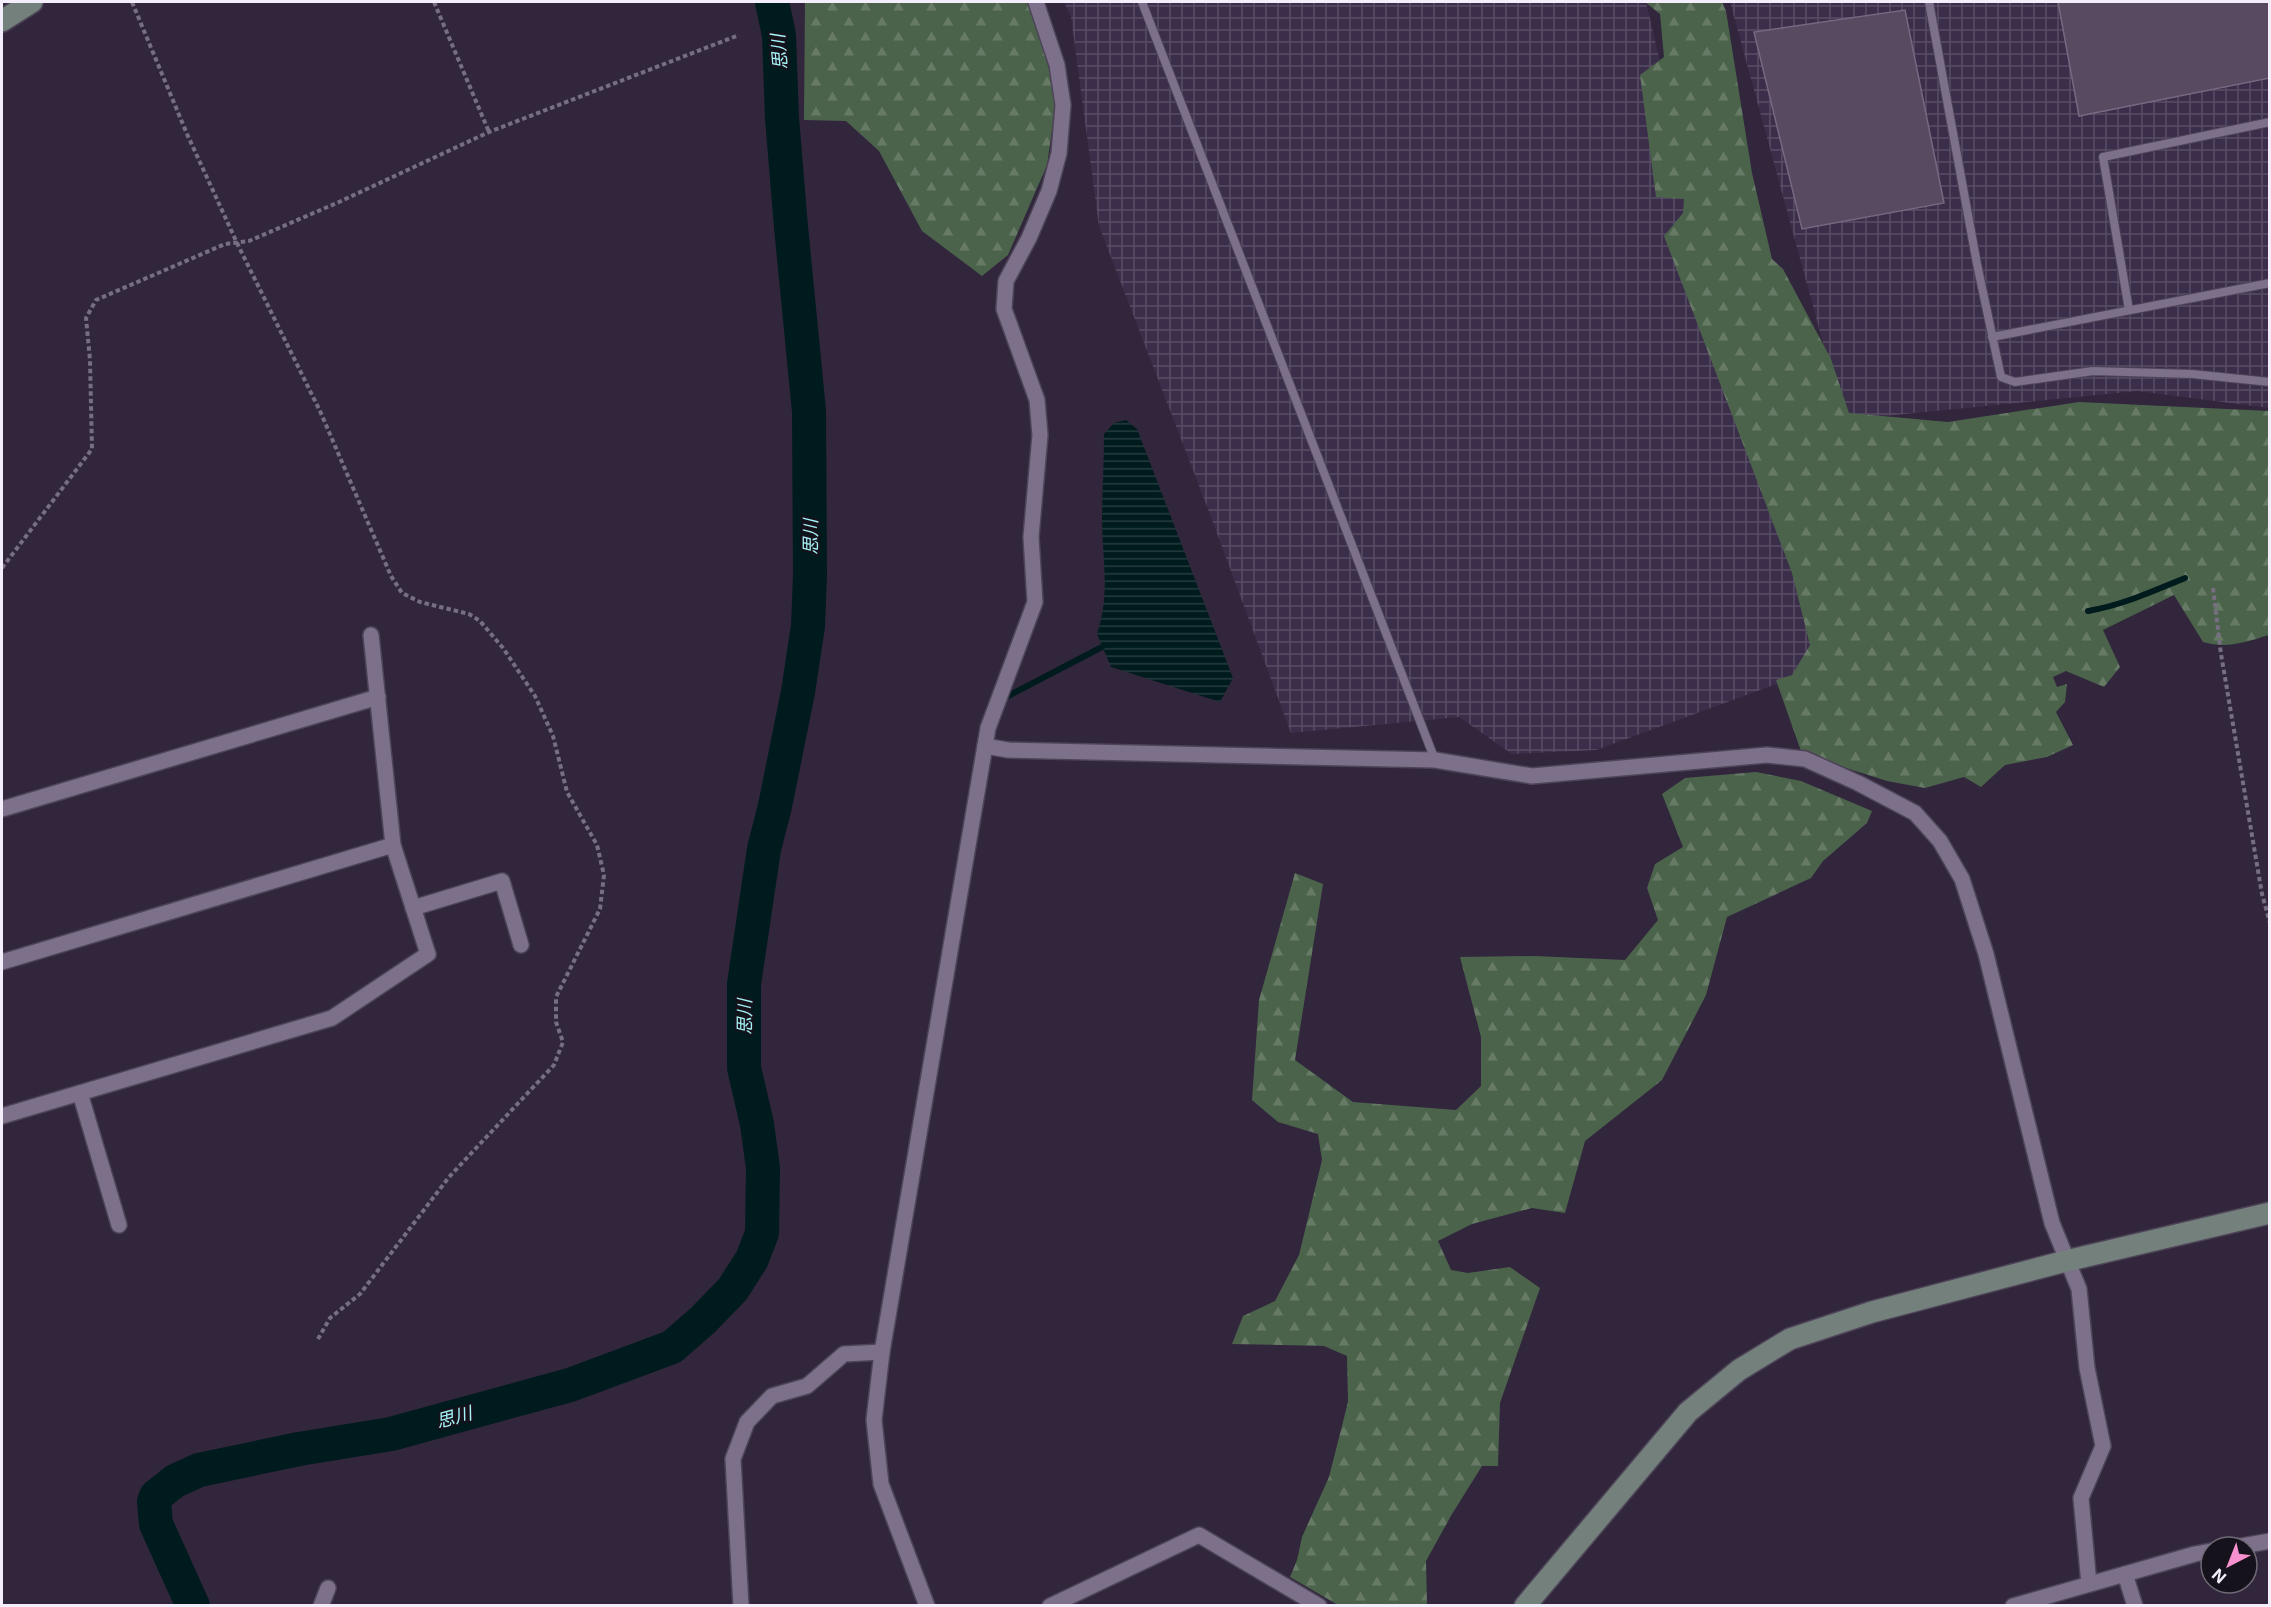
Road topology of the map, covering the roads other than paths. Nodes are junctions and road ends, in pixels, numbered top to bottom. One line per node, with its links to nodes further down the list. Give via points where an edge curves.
1 (32, 2): 5 (street)
2 (1036, 2): 13 (street, via 1057,65 1063,105 1059,153 1049,191 1006,281 1004,309 1037,400 1040,435 1031,537 1035,602)
3 (1143, 2): 14 (lane)
4 (1929, 2): 9 (lane)
5 (2, 21)
6 (2270, 122): 8 (lane, via 2103,157)
7 (2270, 283): 8 (lane)
8 (2129, 310): 9 (lane)
9 (1992, 337): 10 (lane, via 2001,377 2015,382 2094,371 2192,374)
10 (2270, 382)
11 (371, 635): 12 (street)
12 (378, 697): 15 (street); 16 (street)
13 (985, 746): 14 (street, via 1008,750); 25 (street)
14 (1435, 760): 24 (street, via 1532,776 1767,755 1805,759 1915,813 1940,841 1962,879 1986,954 2052,1223)
15 (2, 809)
16 (393, 845): 17 (street); 19 (street)
17 (413, 908): 18 (street, via 502,881); 20 (street, via 428,954 332,1018)
18 (521, 945)
19 (2, 962)
20 (80, 1093): 21 (street); 23 (street)
21 (2, 1116)
22 (2270, 1214): 24 (street)
23 (119, 1225)
24 (2068, 1261): 28 (street, via 2079,1289 2087,1368 2103,1446 2081,1498); 35 (street, via 1872,1312 1790,1340 1738,1370 1688,1412)
25 (882, 1352): 31 (street, via 844,1354 807,1386 772,1396 747,1422 733,1459); 32 (street, via 874,1420 881,1484)
26 (2199, 1554): 27 (street)
27 (2125, 1574): 28 (street); 37 (street)
28 (2089, 1584): 36 (street)
29 (328, 1588): 30 (street)
30 (321, 1605)
31 (741, 1605)
32 (927, 1605)
33 (1050, 1605): 34 (street, via 1199,1535)
34 (1319, 1605)
35 (1525, 1605)
36 (2013, 1605)
37 (2135, 1605)

